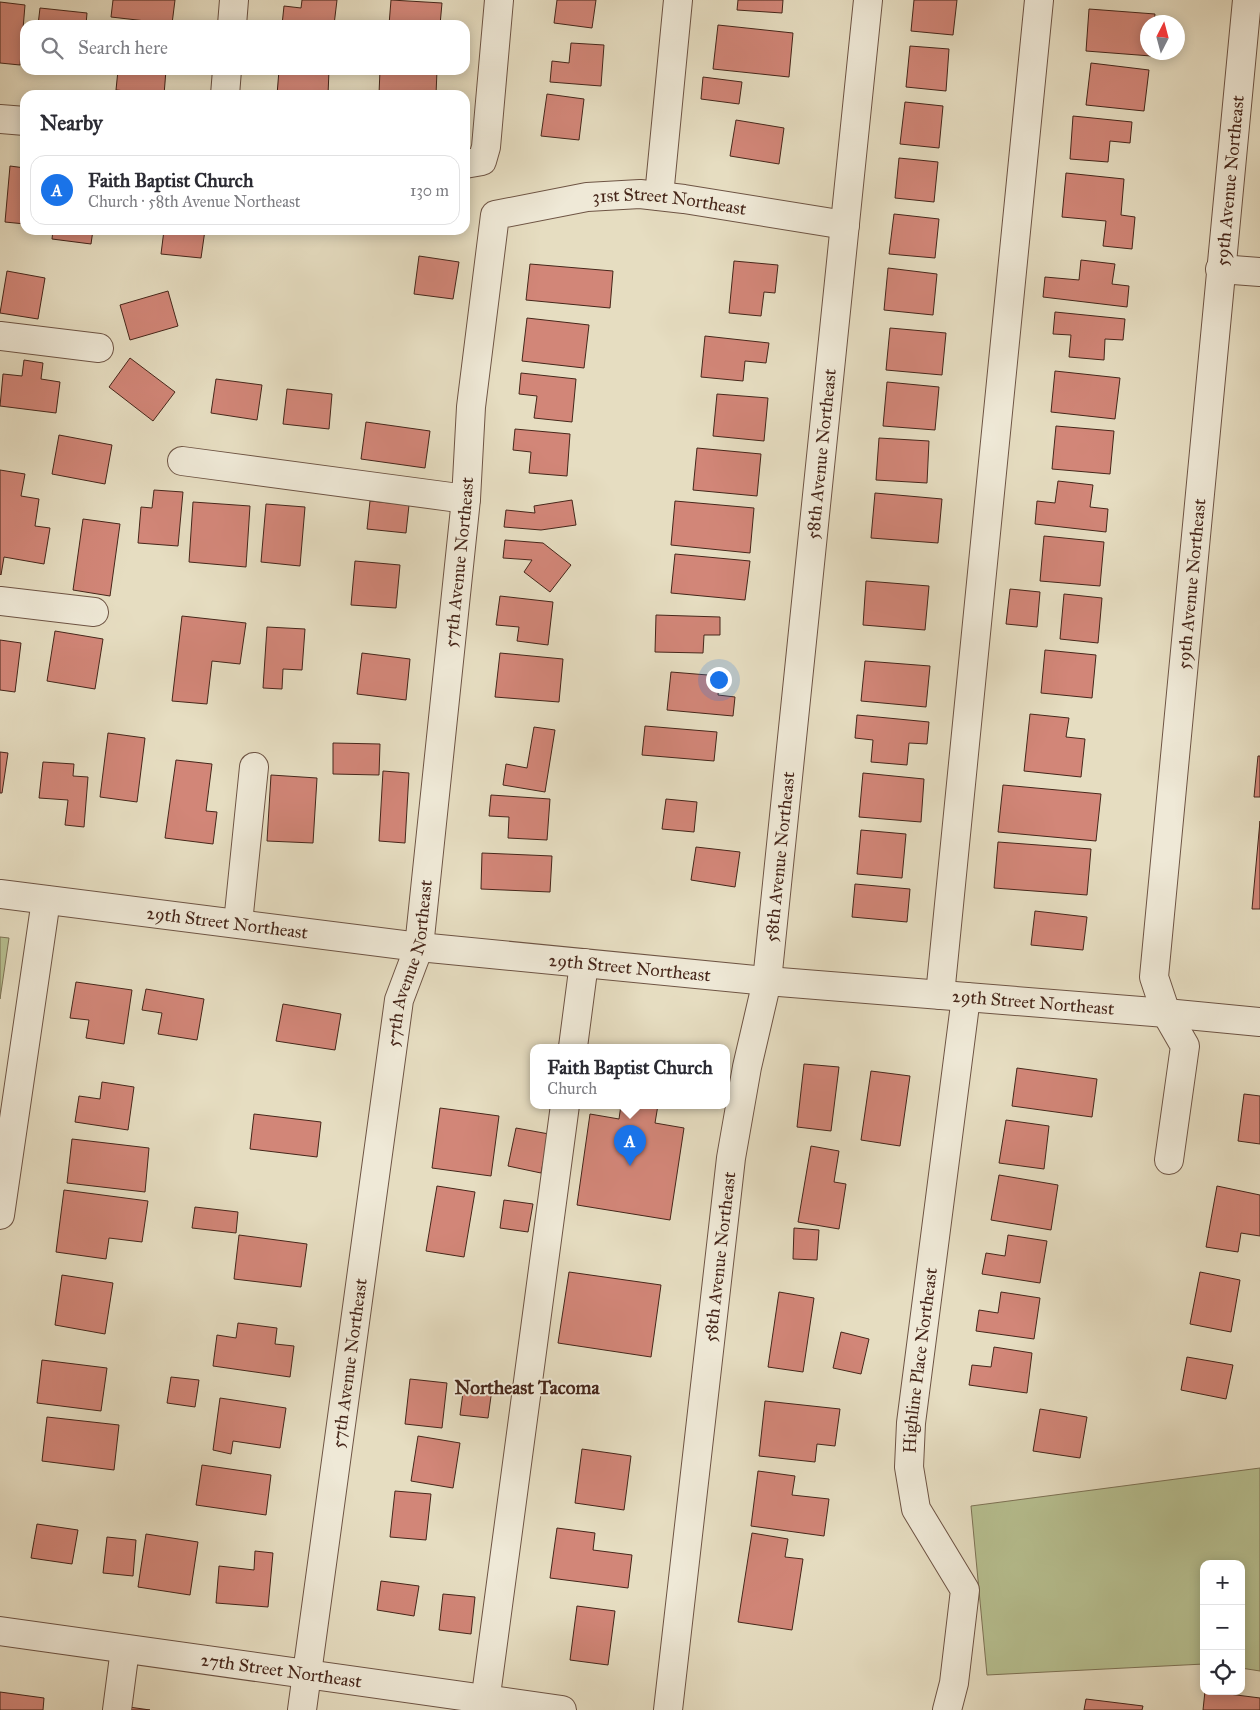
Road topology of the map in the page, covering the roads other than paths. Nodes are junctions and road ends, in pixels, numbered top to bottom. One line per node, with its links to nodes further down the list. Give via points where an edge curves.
1 (234, 0): 7 (street)
2 (499, 0): 12 (street, via 486,146)
3 (678, 0): 13 (street)
4 (868, 0): 15 (street, 58th Avenue Northeast)
5 (1039, 0): 31 (street, Highline Place Northeast)
6 (1247, 0): 16 (street, 59th Avenue Northeast)
7 (232, 20)
8 (227, 75): 9 (street)
9 (225, 90)
10 (0, 119): 11 (street)
11 (20, 121)
12 (474, 163)
13 (659, 196): 14 (street, 31st Street Northeast, via 587,197); 15 (street, 31st Street Northeast)
14 (495, 215): 21 (street, 57th Avenue Northeast, via 471,407)
15 (844, 225): 30 (street, 58th Avenue Northeast)
16 (1220, 269): 17 (street); 32 (street, 59th Avenue Northeast, via 1154,977)
17 (1260, 272)
18 (0, 336): 19 (street)
19 (99, 348)
20 (182, 462): 21 (street)
21 (466, 499): 28 (street, 57th Avenue Northeast)
22 (0, 601): 23 (street)
23 (94, 612)
24 (254, 767): 27 (street)
25 (0, 894): 26 (street, 29th Street Northeast)
26 (46, 900): 27 (street, 29th Street Northeast); 37 (street)
27 (238, 923): 28 (street, 29th Street Northeast)
28 (419, 947): 29 (street, 29th Street Northeast); 40 (street, 57th Avenue Northeast, via 399,1000)
29 (584, 963): 30 (street, 29th Street Northeast); 34 (street)
30 (767, 981): 31 (street, 29th Street Northeast); 45 (street, 58th Avenue Northeast, via 731,1158)
31 (953, 996): 32 (street, 29th Street Northeast); 46 (street, Highline Place Northeast, via 909,1467 916,1509 965,1590 954,1683)
32 (1166, 1013): 33 (street, 29th Street Northeast); 36 (street, 59th Avenue Northeast, via 1185,1046)
33 (1260, 1022)
34 (573, 1044)
35 (564, 1109): 41 (street)
36 (1169, 1160)
37 (0, 1215)
38 (0, 1631): 39 (street, 27th Street Northeast)
39 (125, 1649): 40 (street, 27th Street Northeast); 42 (street)
40 (307, 1674): 41 (street, 27th Street Northeast); 43 (street, 57th Avenue Northeast)
41 (485, 1704): 44 (street, 27th Street Northeast)
42 (117, 1710)
43 (302, 1710)
44 (562, 1710)
45 (668, 1710)
46 (947, 1710)

